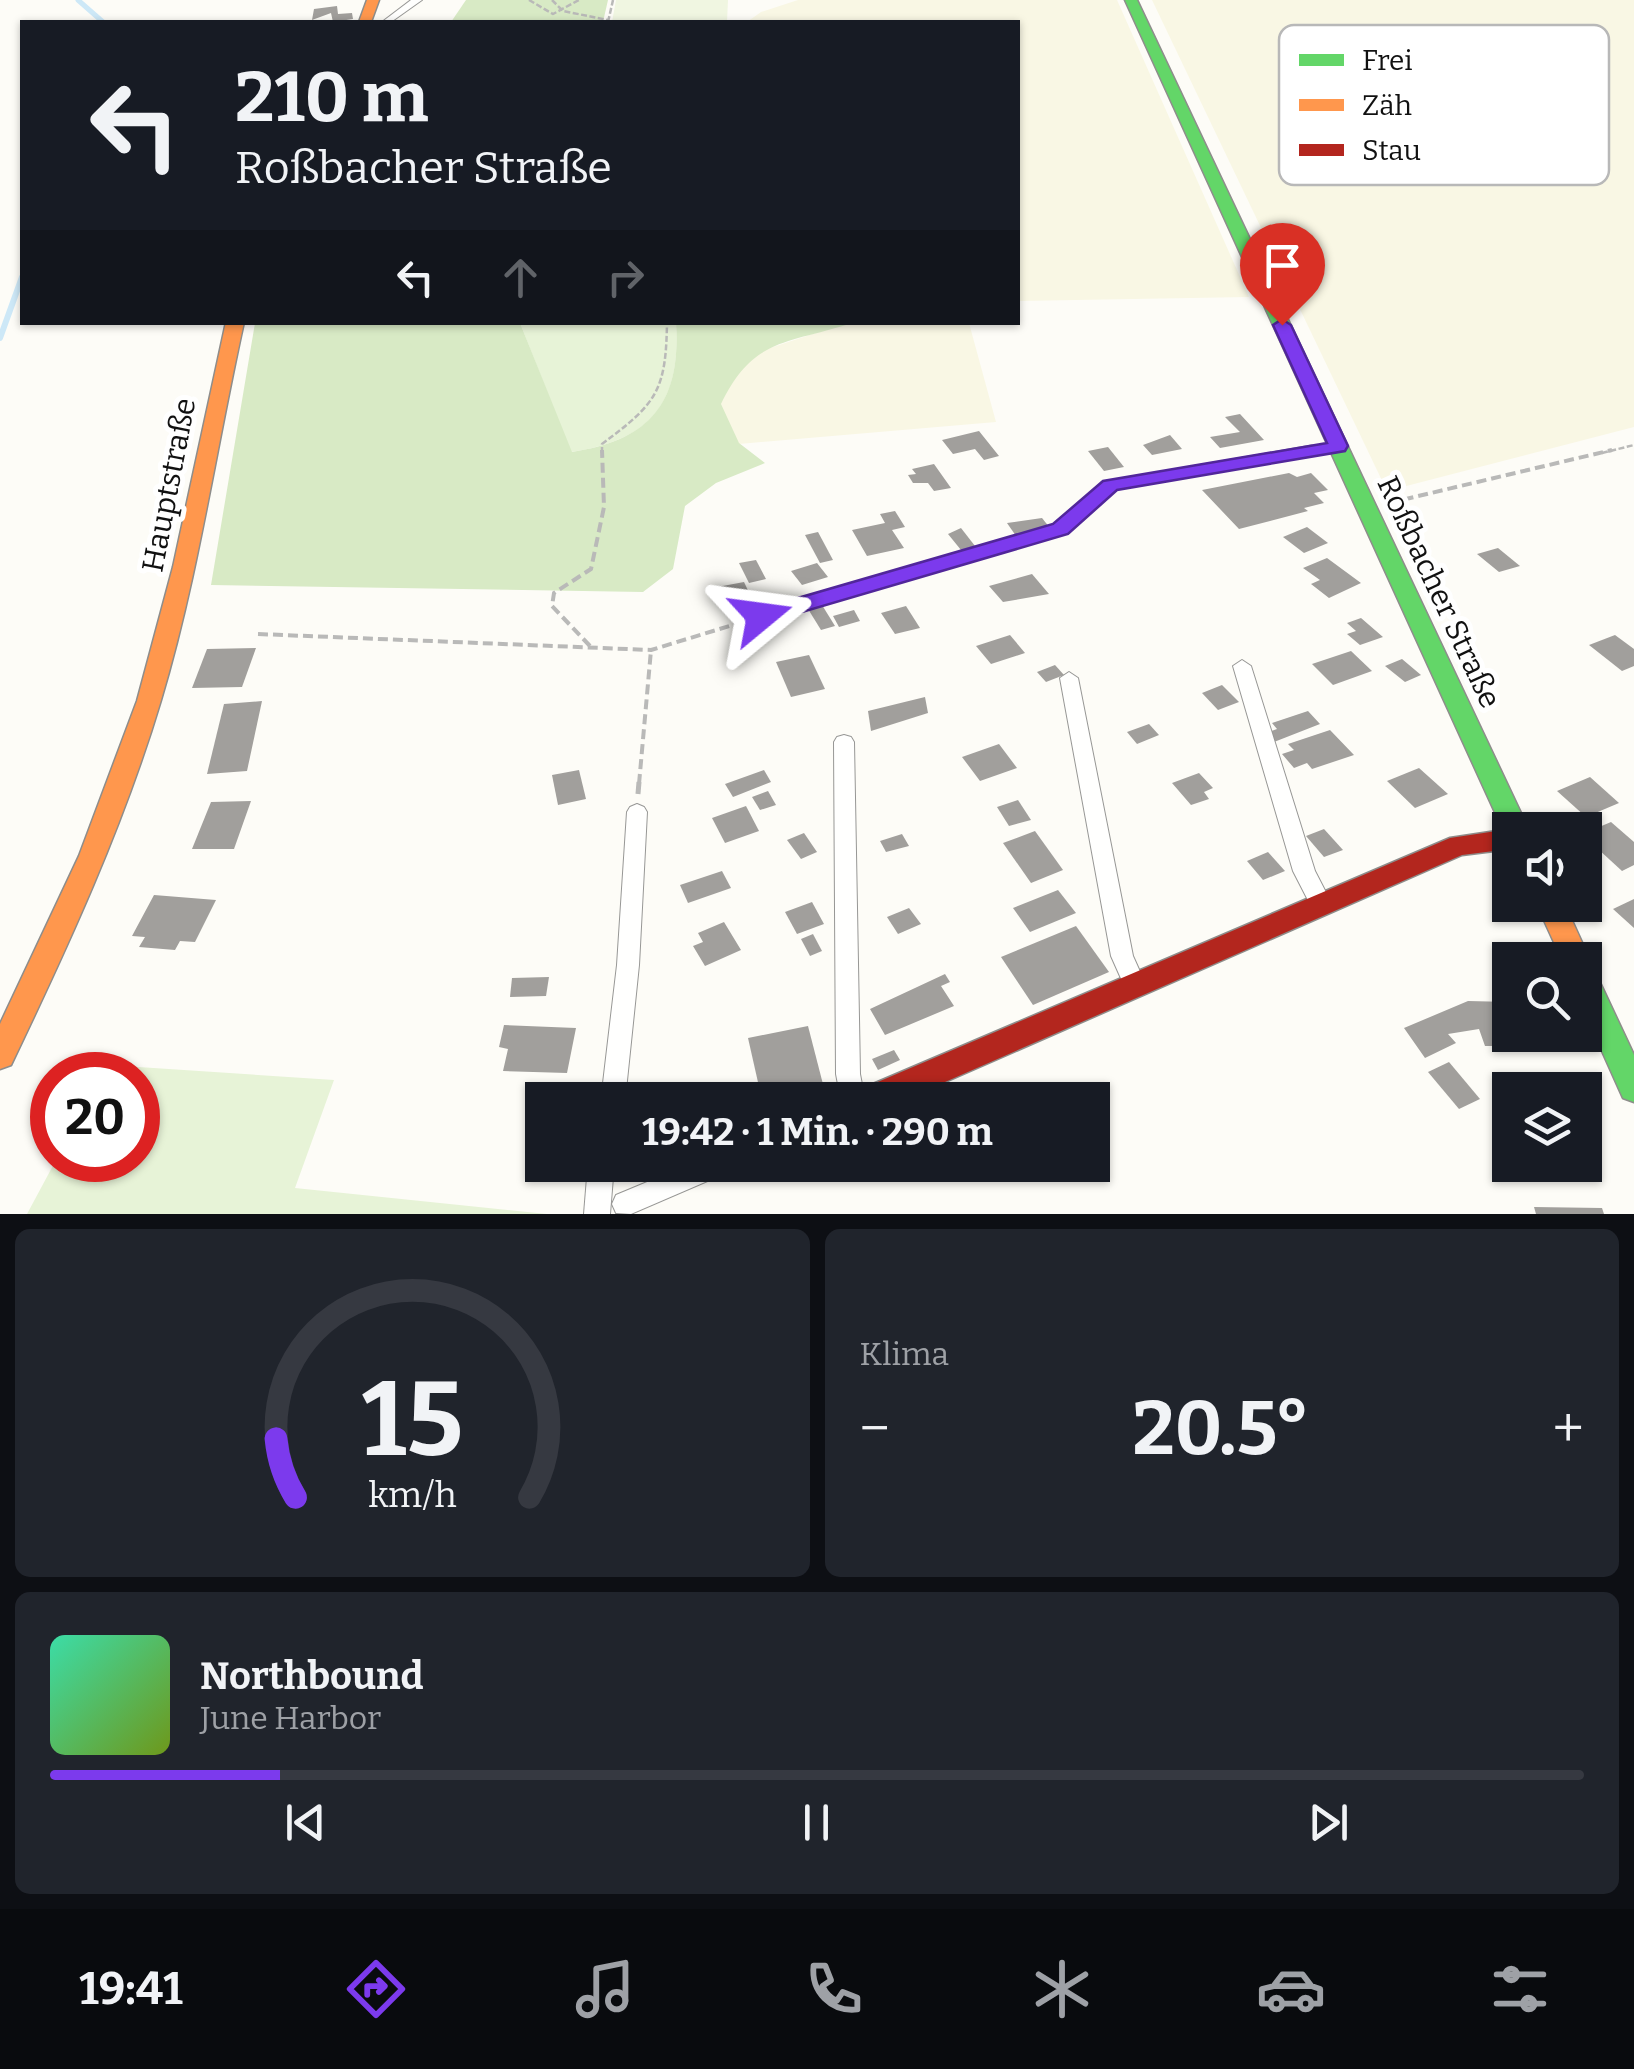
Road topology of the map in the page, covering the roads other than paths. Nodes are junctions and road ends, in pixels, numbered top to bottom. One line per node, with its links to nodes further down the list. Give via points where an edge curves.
1 (417, 0): 3 (street)
2 (1131, 0): 5 (street, Roßbacher Straße)
3 (389, 20)
4 (234, 325): 16 (street, Hauptstraße, via 162,660 102,845)
5 (1338, 446): 6 (lane, via 1110,485 1060,529); 11 (street, Roßbacher Straße)
6 (761, 616)
7 (1242, 666): 13 (street, via 1304,870)
8 (1069, 678): 14 (street, via 1122,956)
9 (844, 742): 18 (street)
10 (636, 812): 17 (street)
11 (1508, 812)
12 (1492, 841): 13 (street, via 1459,845)
13 (1321, 904): 14 (street)
14 (1134, 985): 19 (street)
15 (1602, 1017): 20 (street)
16 (0, 1055)
17 (615, 1082)
18 (850, 1082)
19 (911, 1082)
20 (1634, 1088)
21 (600, 1182): 24 (street)
22 (677, 1182): 23 (street)
23 (625, 1204)
24 (597, 1214)

